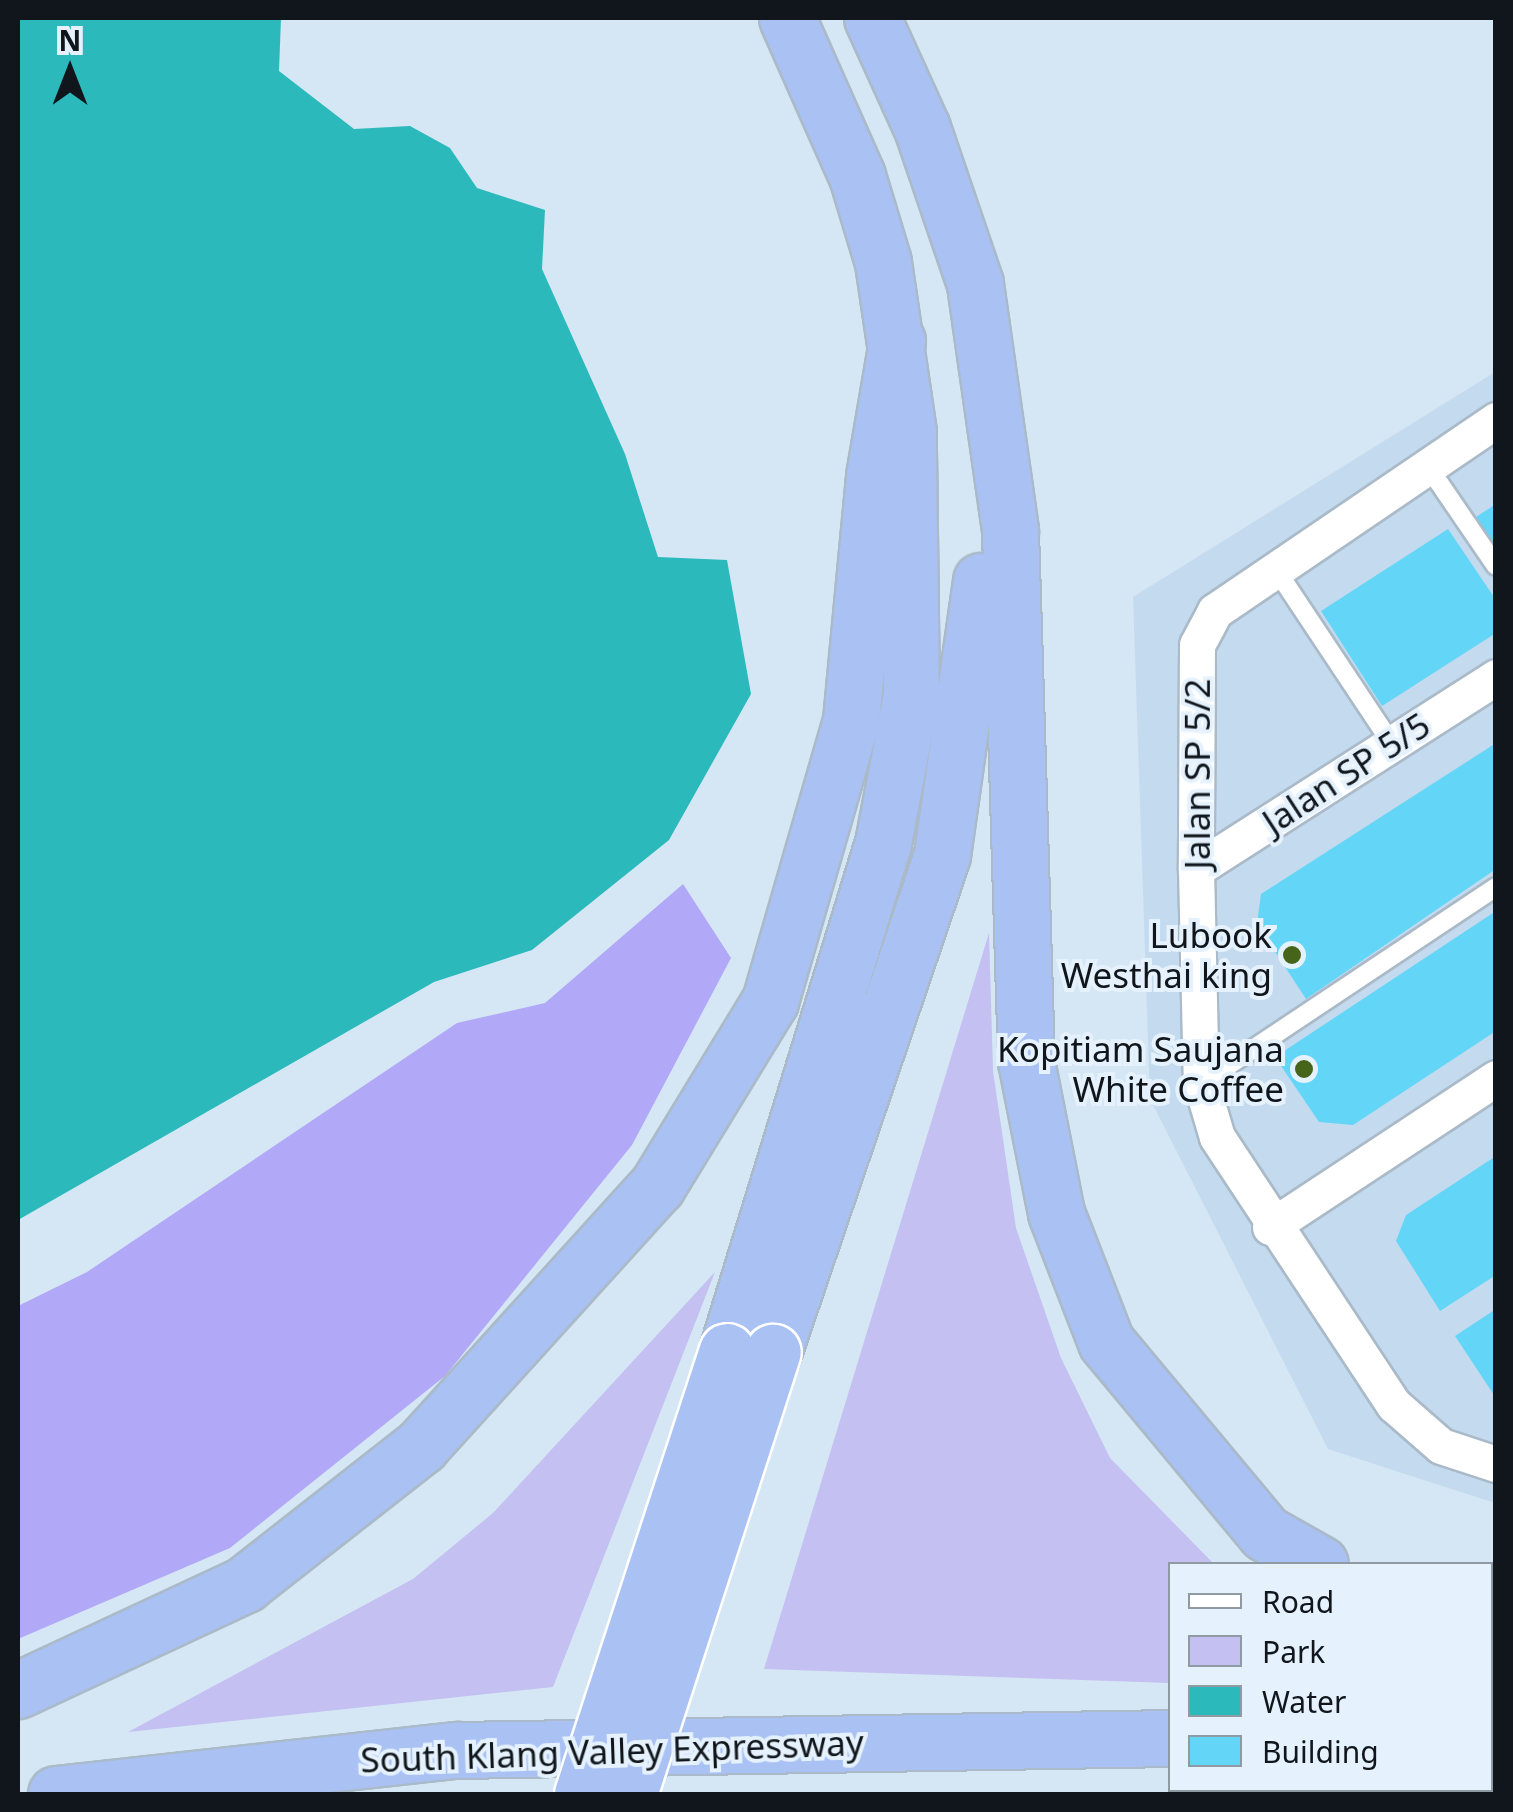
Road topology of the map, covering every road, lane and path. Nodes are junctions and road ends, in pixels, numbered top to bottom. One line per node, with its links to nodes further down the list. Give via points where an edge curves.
1 (787, 18): 4 (highway, via 857,176)
2 (872, 18): 3 (highway, via 922,128)
3 (975, 284): 16 (highway, via 986,525 969,706 942,855); 18 (highway, via 1010,531 1026,1062 1056,1213 1106,1342 1264,1534)
4 (897, 341): 16 (highway, via 908,432 910,695 883,843); 19 (highway, via 874,476 851,720 770,1001 657,1186 406,1458 246,1584)
5 (1496, 420): 6 (street, Jalan SP 5/2)
6 (1427, 465): 7 (lane); 8 (street, Jalan SP 5/2)
7 (1496, 566)
8 (1275, 568): 10 (lane); 11 (street, Jalan SP 5/2, via 1215,611 1197,646)
9 (1496, 678): 10 (street, Jalan SP 5/5)
10 (1392, 744): 11 (street, Jalan SP 5/5)
11 (1196, 869): 14 (street, Jalan SP 5/2)
12 (1496, 887): 14 (lane)
13 (1496, 1078): 15 (street)
14 (1202, 1083): 15 (street, Jalan SP 5/2, via 1217,1136)
15 (1270, 1227): 17 (street, Jalan SP 5/2, via 1394,1405 1441,1446)
16 (750, 1352): 22 (highway, bridge); 23 (highway, bridge)
17 (1496, 1464)
18 (1316, 1562)
19 (18, 1690)
20 (1168, 1738): 21 (highway, South Klang Valley Expressway, via 458,1750)
21 (56, 1794)
22 (582, 1794)
23 (629, 1794)

